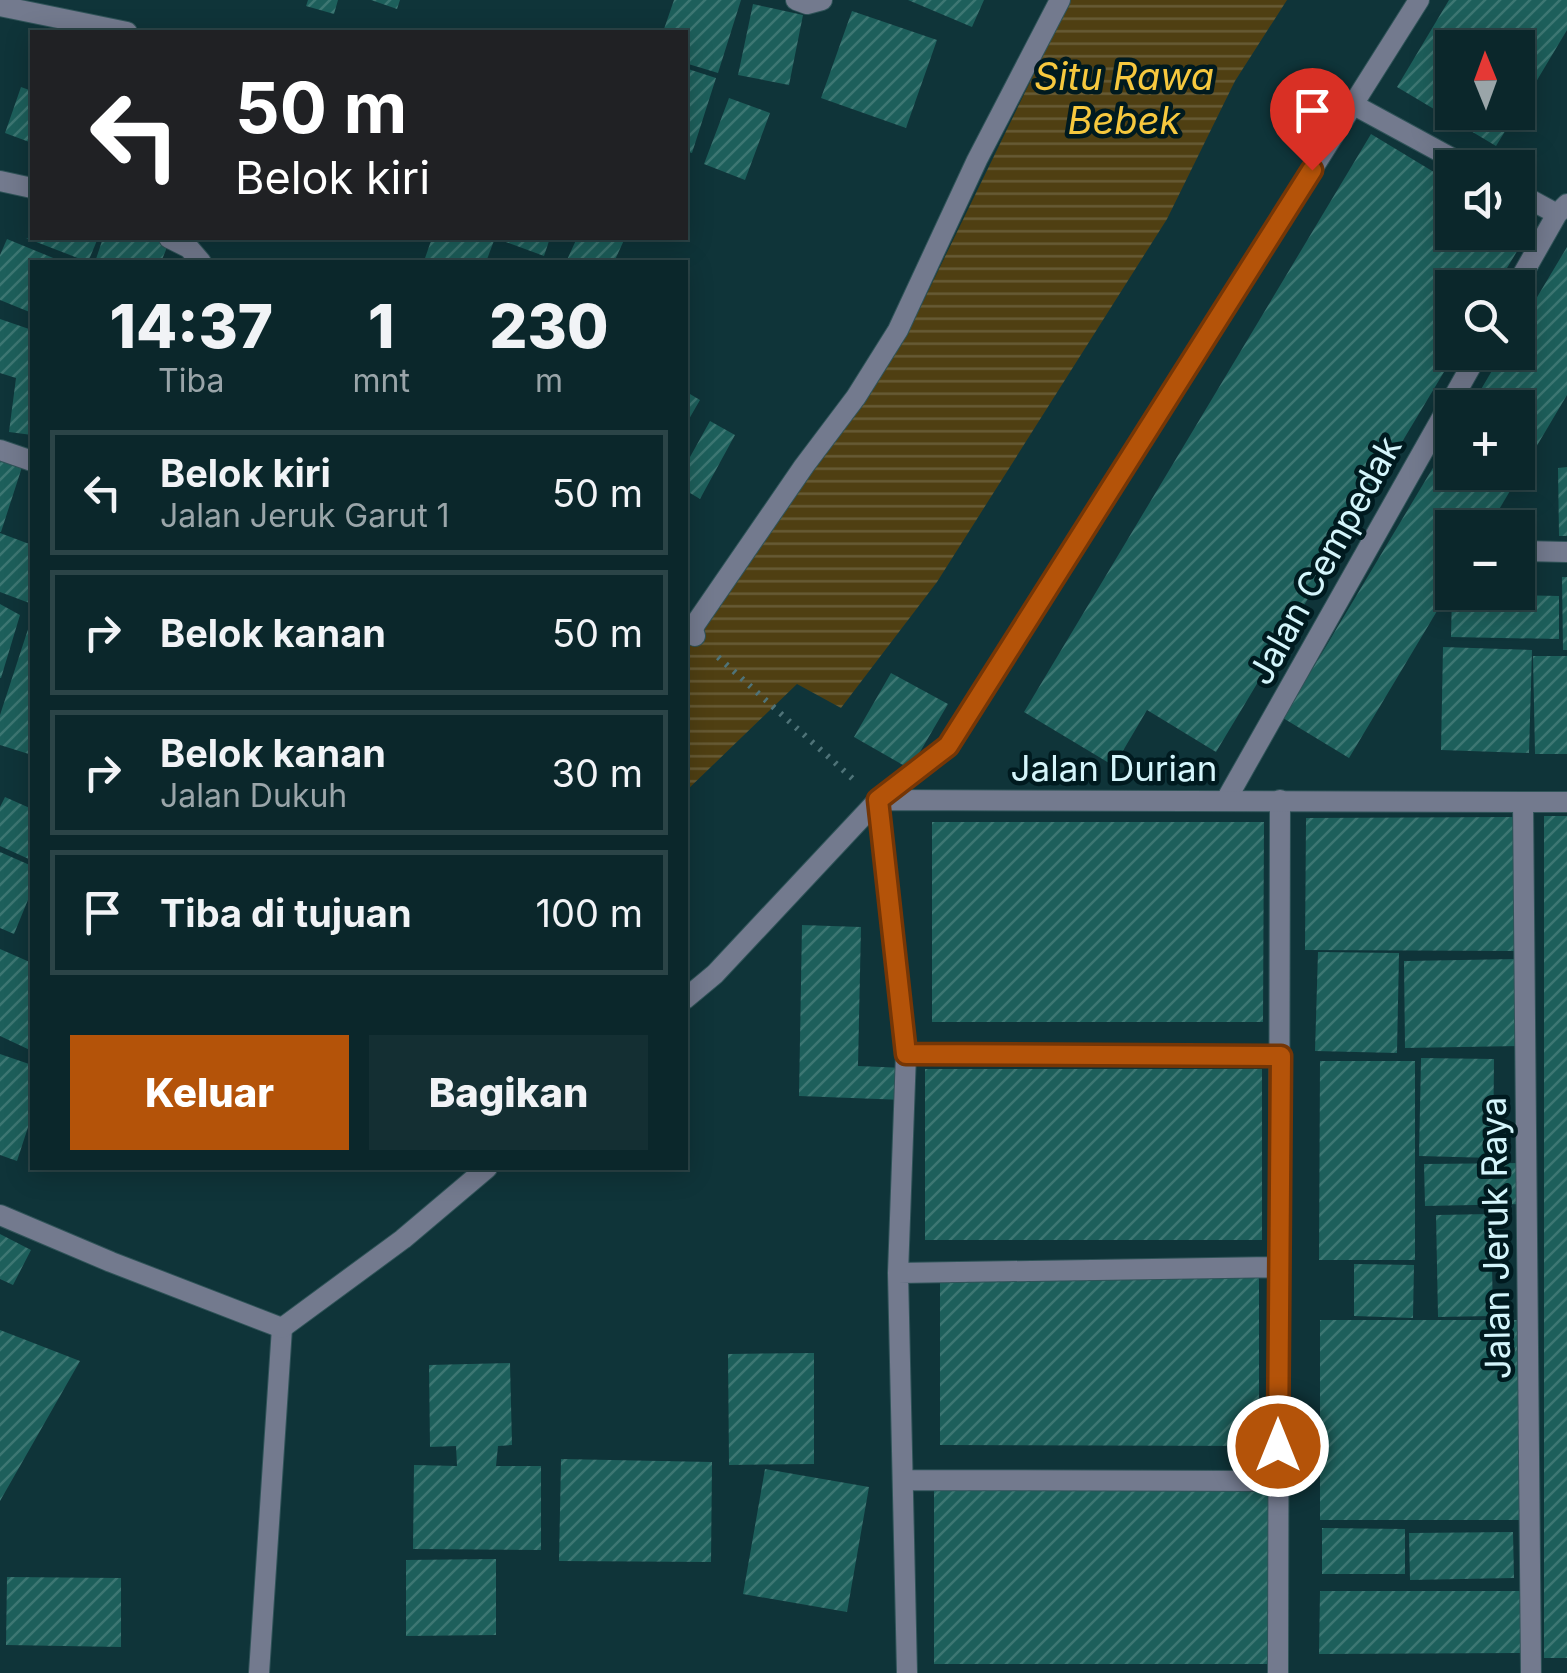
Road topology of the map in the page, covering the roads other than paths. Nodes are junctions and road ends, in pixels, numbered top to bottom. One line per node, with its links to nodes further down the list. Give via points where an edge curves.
1 (1060, 0): 19 (street, via 898,330 693,629)
2 (1419, 0): 5 (street)
3 (0, 6): 4 (street)
4 (117, 30)
5 (1354, 105): 6 (street); 20 (street, via 948,746)
6 (1437, 150)
7 (0, 181): 8 (street)
8 (30, 188)
9 (1535, 199): 10 (street)
10 (1562, 209): 13 (street)
11 (173, 240): 12 (street)
12 (199, 260)
13 (1526, 270)
14 (1469, 370): 21 (street, Jalan Cempedak)
15 (0, 450): 16 (street)
16 (30, 460)
17 (1535, 551): 18 (street)
18 (1567, 552)
19 (703, 643)
20 (878, 800): 21 (street, Jalan Durian); 25 (street); 26 (street)
21 (1226, 800): 22 (street, Jalan Durian)
22 (1280, 800): 23 (street, Jalan Durian); 27 (street)
23 (1523, 802): 24 (street, Jalan Durian); 38 (street, Jalan Jeruk Raya)
24 (1567, 802)
25 (688, 996)
26 (906, 1054): 27 (street); 31 (street)
27 (1281, 1056): 30 (street)
28 (485, 1170): 32 (street, via 403,1239)
29 (0, 1215): 32 (street)
30 (1280, 1266): 31 (street); 34 (street)
31 (898, 1273): 33 (street)
32 (274, 1324): 35 (street)
33 (904, 1480): 34 (street); 36 (street)
34 (1278, 1482): 37 (street)
35 (258, 1673)
36 (907, 1673)
37 (1278, 1673)
38 (1532, 1673)

